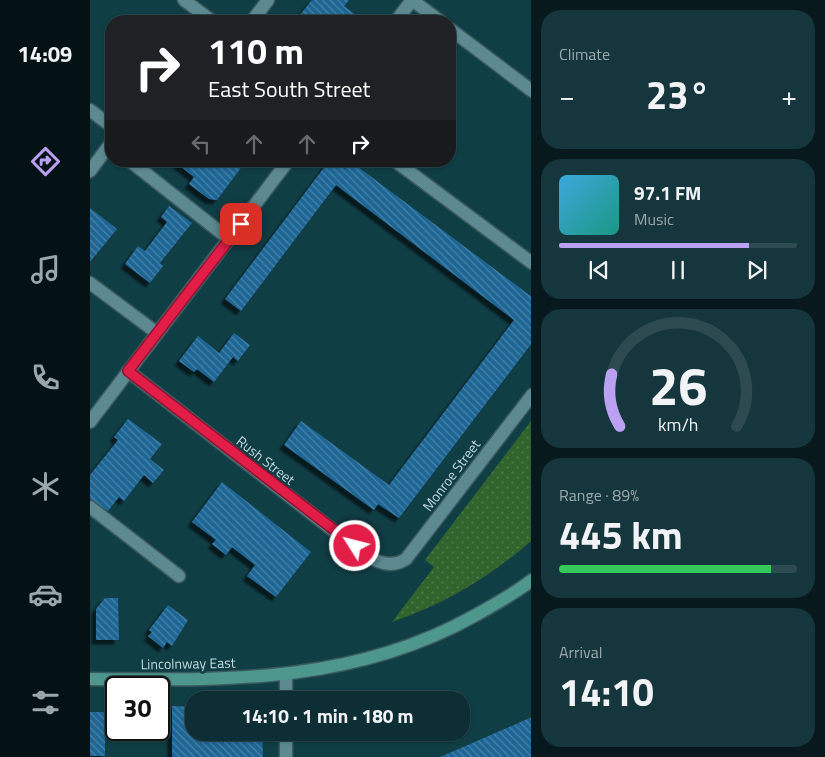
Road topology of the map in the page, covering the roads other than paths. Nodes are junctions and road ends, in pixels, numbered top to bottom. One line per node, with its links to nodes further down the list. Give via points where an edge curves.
1 (184, 0): 4 (street)
2 (268, 0): 5 (street)
3 (412, 0): 6 (street); 7 (street)
4 (201, 15)
5 (257, 15)
6 (401, 15)
7 (432, 15)
8 (456, 34): 9 (street)
9 (531, 91)
10 (90, 110): 11 (street)
11 (105, 121)
12 (105, 152): 16 (street)
13 (138, 167): 17 (street)
14 (283, 167): 17 (street)
15 (404, 167): 18 (street)
16 (90, 171)
17 (229, 239): 20 (street)
18 (531, 263)
19 (90, 282): 20 (street)
20 (157, 333): 21 (street)
21 (128, 371): 23 (street); 25 (street, Rush Street, via 343,538 378,562)
22 (531, 395): 25 (street, Monroe Street, via 406,559)
23 (90, 422)
24 (90, 507): 26 (street)
25 (390, 565)
26 (179, 576)
27 (531, 580): 28 (main road, Lincolnway East, via 465,621 396,652 356,663)
28 (286, 675): 29 (main road, Lincolnway East); 30 (street)
29 (90, 679)
30 (286, 691)
31 (286, 741): 32 (street)
32 (286, 757)

